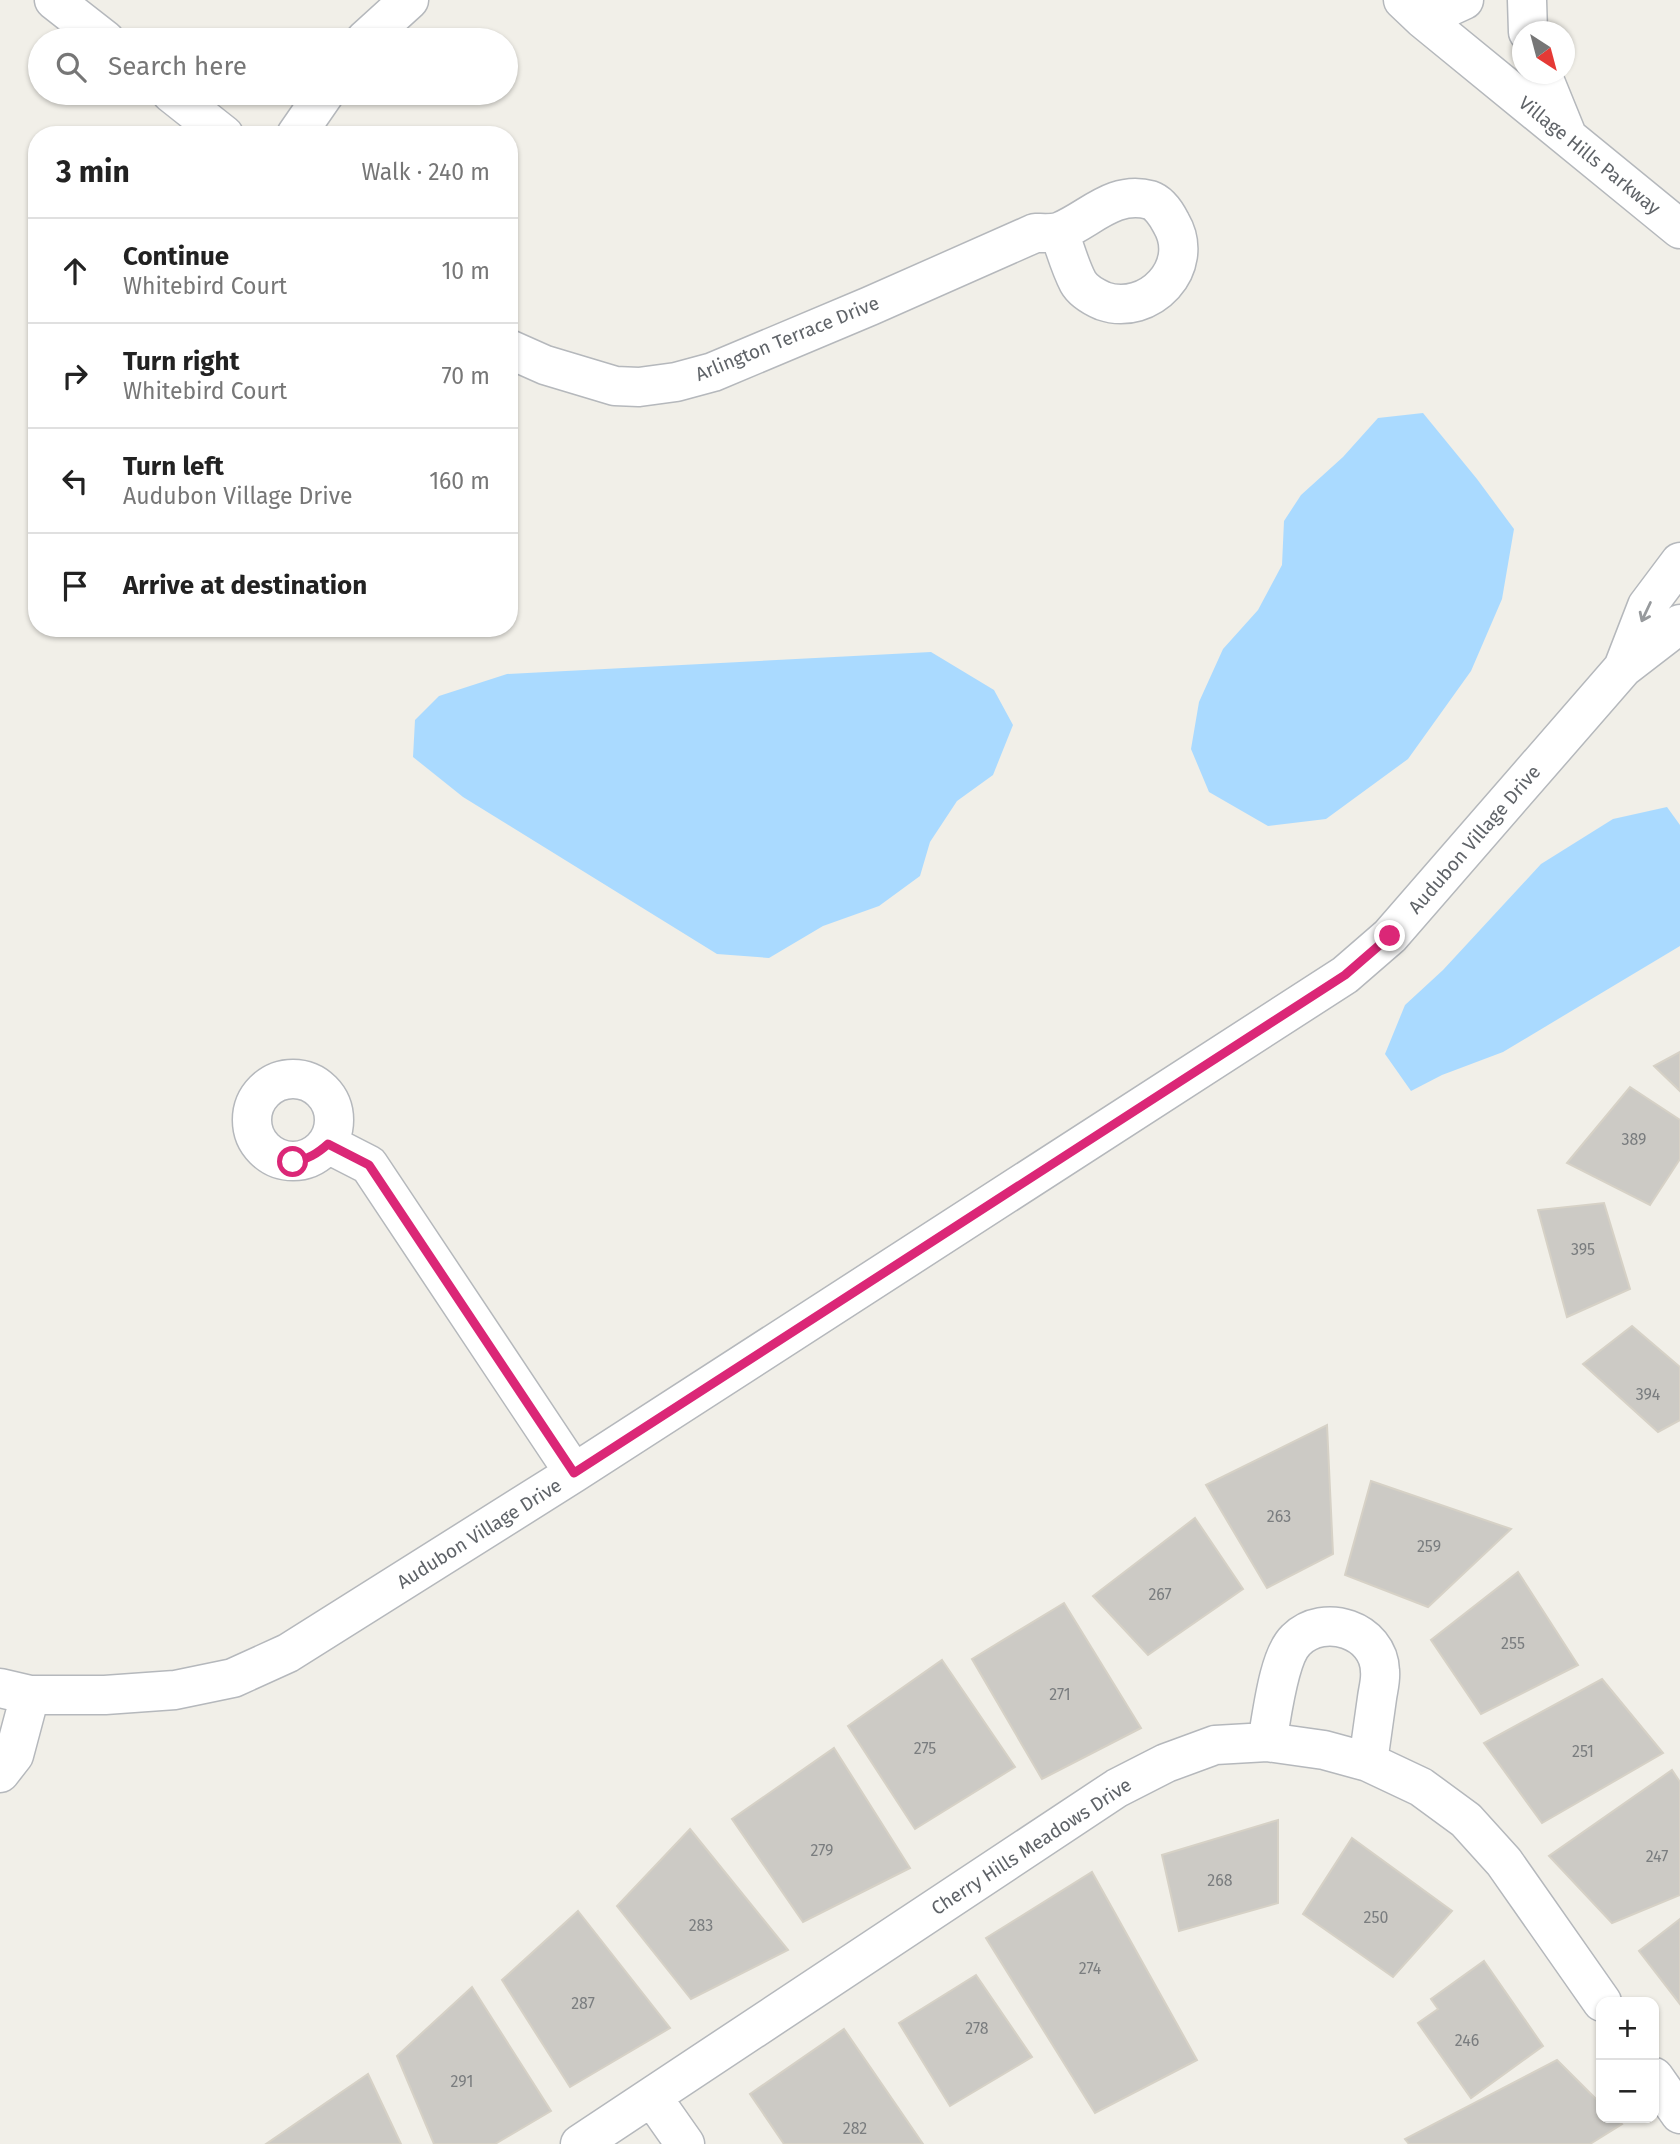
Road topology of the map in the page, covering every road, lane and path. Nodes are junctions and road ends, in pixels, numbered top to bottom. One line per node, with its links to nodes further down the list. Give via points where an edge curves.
1 (54, 0): 7 (street)
2 (409, 0): 8 (street)
3 (1464, 0): 5 (street)
4 (1527, 0): 6 (street)
5 (1419, 6): 14 (street, Village Hills Parkway)
6 (1528, 21)
7 (90, 28)
8 (378, 28)
9 (1546, 84): 14 (street)
10 (186, 105): 12 (street)
11 (317, 105): 13 (street)
12 (213, 126)
13 (302, 126)
14 (1568, 138): 15 (street, Village Hills Parkway)
15 (1680, 229)
16 (1059, 232): 17 (street, Arlington Terrace Drive, via 1035,233 713,372 676,382 614,386)
17 (518, 353)
18 (1680, 562): 20 (street, Audubon Village Drive, one-way to 20, via 1647,606)
19 (1680, 624): 20 (street, Audubon Village Drive)
20 (1623, 668): 22 (street, Audubon Village Drive, via 1390,936 1345,975)
21 (328, 1144): 22 (street, via 369,1165)
22 (574, 1473): 23 (street, Audubon Village Drive, via 288,1653 233,1678 175,1690 105,1695)
23 (15, 1691): 26 (street, via 14,1755)
24 (1267, 1742): 25 (street, Cherry Hills Meadows Drive); 25 (street, via 1283,1660 1295,1640 1317,1627 1335,1625 1366,1640 1381,1670); 29 (street, Cherry Hills Meadows Drive, via 1215,1745 1118,1787)
25 (1368, 1762): 27 (street, Cherry Hills Meadows Drive, via 1422,1787 1466,1820 1504,1862)
26 (0, 1773)
27 (1598, 1997)
28 (1659, 2084): 30 (street)
29 (652, 2097): 31 (street, Cherry Hills Meadows Drive); 32 (street)
30 (1680, 2114)
31 (580, 2144)
32 (685, 2144)

